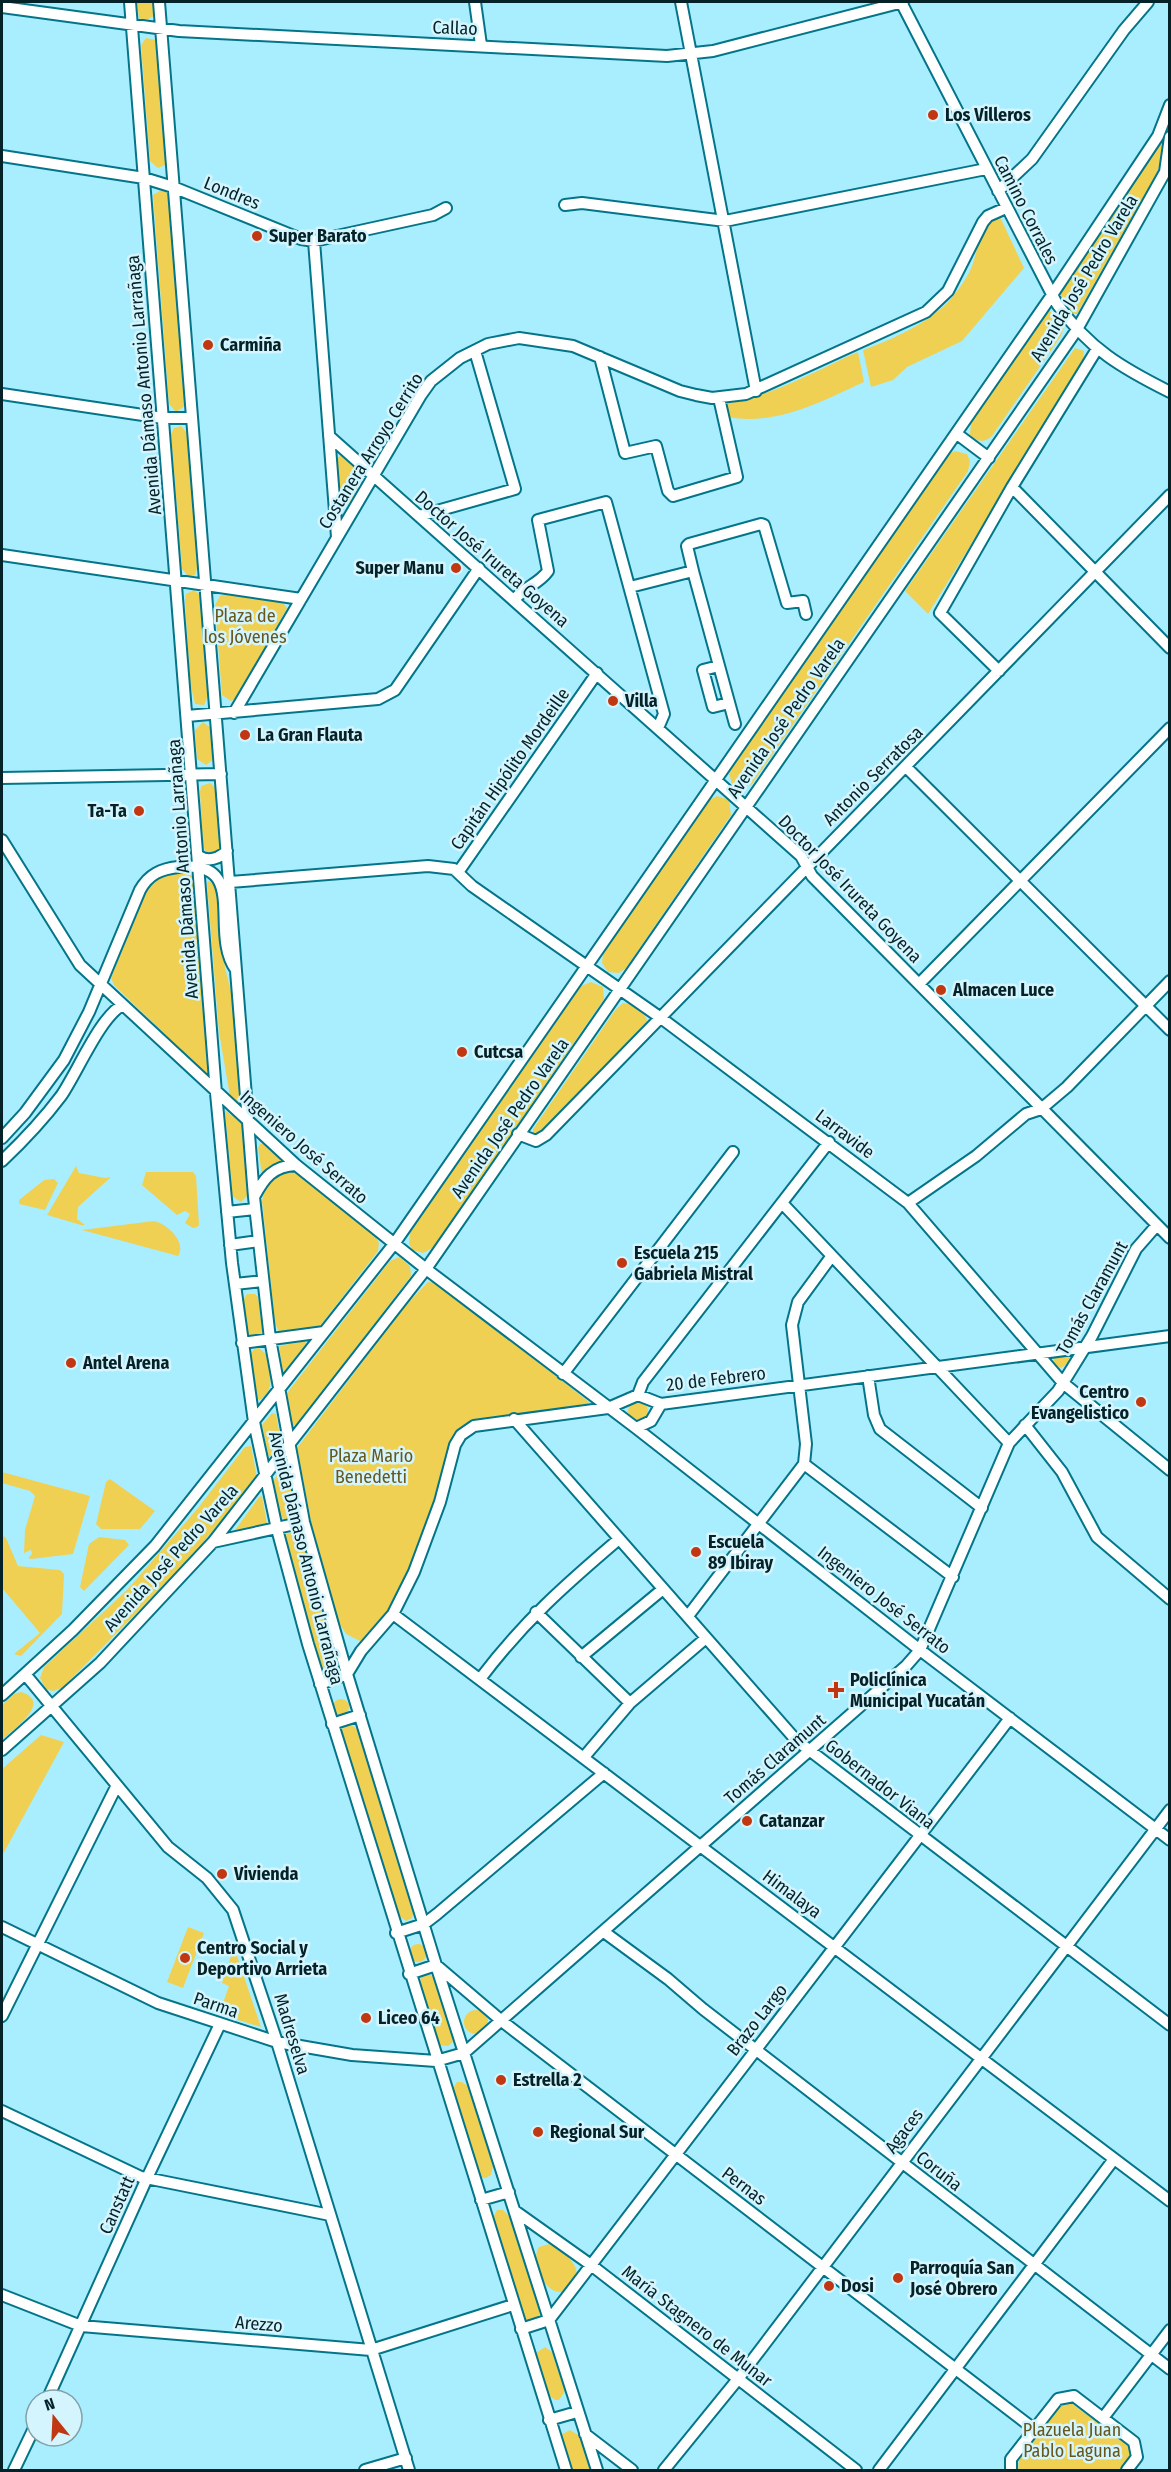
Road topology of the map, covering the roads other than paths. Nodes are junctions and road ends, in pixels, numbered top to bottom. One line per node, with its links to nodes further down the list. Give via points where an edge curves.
1 (130, 2): 8 (street, Avenida Dámaso Antonio Larrañaga)
2 (159, 2): 9 (street, Avenida Dámaso Antonio Larrañaga)
3 (475, 2): 10 (street)
4 (681, 2): 11 (street)
5 (902, 2): 11 (street, Callao); 15 (street, Camino Corrales)
6 (1148, 2): 18 (street, via 1032,159)
7 (2, 7): 8 (street, Callao)
8 (132, 26): 9 (street, Callao); 16 (street, Avenida Dámaso Antonio Larrañaga)
9 (161, 29): 10 (street, Callao); 17 (street, Avenida Dámaso Antonio Larrañaga)
10 (481, 45): 11 (street, Callao, via 632,55)
11 (693, 54): 22 (street)
12 (1170, 105): 24 (street, Avenida José Pedro Varela, via 1158,136)
13 (1170, 137): 25 (street, Avenida José Pedro Varela, via 1165,172)
14 (2, 156): 16 (street, Londres)
15 (986, 169): 18 (street, Camino Corrales); 22 (street)
16 (144, 178): 17 (street, Londres); 34 (street, Avenida Dámaso Antonio Larrañaga)
17 (173, 187): 23 (street, Londres); 33 (street, Avenida Dámaso Antonio Larrañaga)
18 (998, 191): 21 (street, Camino Corrales)
19 (565, 204): 22 (street)
20 (446, 208): 23 (street, via 433,215)
21 (1006, 208): 24 (street, Camino Corrales); 29 (street, Costanera Arroyo Cerrito, via 983,222 948,291 926,312)
22 (724, 221): 29 (street)
23 (314, 242): 36 (street)
24 (1052, 295): 25 (street, Camino Corrales); 35 (street, Avenida José Pedro Varela)
25 (1076, 331): 26 (street, Camino Corrales); 37 (street, Avenida José Pedro Varela)
26 (1097, 349): 30 (street, Camino Corrales); 39 (street)
27 (475, 351): 28 (street, Costanera Arroyo Cerrito, via 503,340 532,338 573,346); 38 (street, Costanera Arroyo Cerrito, via 431,381); 41 (street, via 515,489)
28 (600, 357): 32 (street, Costanera Arroyo Cerrito, via 680,391); 32 (street, via 626,453 656,446 671,495 676,497 737,477)
29 (756, 391): 32 (street, Costanera Arroyo Cerrito)
30 (1170, 392)
31 (2, 394): 34 (street)
32 (718, 398)
33 (192, 417): 34 (street); 48 (street, Avenida Dámaso Antonio Larrañaga)
34 (163, 418): 47 (street, Avenida Dámaso Antonio Larrañaga)
35 (957, 434): 37 (street); 68 (street, Avenida José Pedro Varela)
36 (329, 436): 38 (street, Doctor José Irureta Goyena); 42 (street)
37 (989, 458): 69 (street, Avenida José Pedro Varela)
38 (373, 476): 41 (street, Doctor José Irureta Goyena); 42 (street, Costanera Arroyo Cerrito)
39 (1012, 487): 46 (street); 55 (street, via 940,613)
40 (1170, 495): 46 (street, Antonio Serratosa)
41 (419, 516): 44 (street, Doctor José Irureta Goyena)
42 (337, 537): 50 (street, Costanera Arroyo Cerrito)
43 (2, 555): 47 (street)
44 (478, 568): 51 (street, Doctor José Irureta Goyena); 58 (street, via 395,690 366,702)
45 (693, 571): 49 (street); 52 (street, via 689,544 764,525 787,603 803,601); 54 (street)
46 (1096, 572): 53 (street); 55 (street, Antonio Serratosa)
47 (177, 582): 48 (street); 60 (street, Avenida Dámaso Antonio Larrañaga)
48 (206, 585): 50 (street); 59 (street, Avenida Dámaso Antonio Larrañaga)
49 (630, 587): 51 (street, via 606,502 538,520 548,571); 62 (street, via 664,714)
50 (301, 599): 58 (street, Costanera Arroyo Cerrito)
51 (514, 600): 56 (street, Doctor José Irureta Goyena)
52 (806, 614)
53 (1170, 648)
54 (719, 666): 57 (street); 57 (street, via 704,670 713,707)
55 (999, 671): 64 (street, Antonio Serratosa)
56 (597, 673): 62 (street, Doctor José Irureta Goyena); 74 (street, Capitán Hipólito Mordeille)
57 (729, 703): 61 (street)
58 (234, 713): 59 (street)
59 (217, 714): 60 (street); 65 (street, Avenida Dámaso Antonio Larrañaga)
60 (187, 716): 66 (street, Avenida Dámaso Antonio Larrañaga)
61 (735, 724)
62 (658, 728): 68 (street, Doctor José Irureta Goyena)
63 (1170, 728): 76 (street)
64 (906, 767): 73 (street, Antonio Serratosa); 76 (street)
65 (221, 774): 66 (street); 71 (street, Avenida Dámaso Antonio Larrañaga)
66 (193, 775): 67 (street); 72 (street, Avenida Dámaso Antonio Larrañaga)
67 (2, 778)
68 (715, 778): 69 (street, Doctor José Irureta Goyena); 77 (street, Avenida José Pedro Varela)
69 (745, 806): 73 (street, Doctor José Irureta Goyena, via 801,856); 82 (street, Avenida José Pedro Varela)
70 (2, 840): 80 (street, Ingeniero José Serrato, via 68,948)
71 (227, 851): 72 (street, via 216,858); 75 (street, Avenida Dámaso Antonio Larrañaga)
72 (199, 860): 78 (street, via 220,881 228,958); 80 (street, via 160,871 146,881); 87 (street, Avenida Dámaso Antonio Larrañaga)
73 (807, 867): 81 (street, Doctor José Irureta Goyena); 85 (street, Antonio Serratosa)
74 (459, 872): 75 (street, Capitán Hipólito Mordeille, via 428,866); 77 (street, Larravide, via 472,886)
75 (230, 882): 78 (street, Avenida Dámaso Antonio Larrañaga)
76 (1020, 882): 81 (street); 84 (street)
77 (586, 965): 82 (street, Larravide); 104 (street, Avenida José Pedro Varela)
78 (236, 970): 89 (street, Avenida Dámaso Antonio Larrañaga)
79 (1170, 981): 84 (street)
80 (99, 982): 83 (street, Ingeniero José Serrato); 91 (street, via 64,1060)
81 (919, 984): 88 (street, Doctor José Irureta Goyena)
82 (620, 990): 85 (street, Larravide); 90 (street, Avenida José Pedro Varela)
83 (123, 1005): 87 (street, Ingeniero José Serrato); 94 (street, via 101,1025 59,1098)
84 (1145, 1006): 86 (street); 88 (street)
85 (661, 1018): 90 (street, Antonio Serratosa, via 546,1135 536,1141); 92 (street, Larravide)
86 (1170, 1030)
87 (216, 1093): 89 (street, Ingeniero José Serrato); 100 (street, Avenida Dámaso Antonio Larrañaga)
88 (1041, 1109): 98 (street, via 1026,1114 976,1156); 101 (street, Doctor José Irureta Goyena)
89 (248, 1122): 95 (street, Ingeniero José Serrato); 96 (street, Avenida Dámaso Antonio Larrañaga)
90 (518, 1134): 107 (street, Avenida José Pedro Varela)
91 (2, 1137)
92 (829, 1142): 97 (street); 98 (street, Larravide)
93 (734, 1152): 117 (street)
94 (2, 1161)
95 (296, 1165): 96 (street, via 272,1171); 104 (street, Ingeniero José Serrato)
96 (254, 1197): 99 (street, Avenida Dámaso Antonio Larrañaga)
97 (782, 1203): 106 (street); 122 (street, via 643,1382)
98 (908, 1203): 115 (street, Larravide)
99 (255, 1209): 100 (street); 103 (street, Avenida Dámaso Antonio Larrañaga)
100 (227, 1212): 105 (street, Avenida Dámaso Antonio Larrañaga)
101 (1157, 1225): 102 (street, Doctor José Irureta Goyena); 114 (street, Tomás Claramunt, via 1136,1250)
102 (1169, 1235)
103 (259, 1241): 105 (street); 108 (street, Avenida Dámaso Antonio Larrañaga)
104 (394, 1244): 107 (street, Ingeniero José Serrato); 110 (street, Avenida José Pedro Varela)
105 (230, 1245): 109 (street, Avenida Dámaso Antonio Larrañaga)
106 (831, 1257): 116 (street); 120 (street, via 793,1313)
107 (426, 1269): 117 (street, Ingeniero José Serrato); 130 (street, Avenida José Pedro Varela)
108 (263, 1281): 109 (street); 112 (street, Avenida Dámaso Antonio Larrañaga)
109 (235, 1284): 113 (street, Avenida Dámaso Antonio Larrañaga)
110 (324, 1332): 112 (street); 121 (street, Avenida José Pedro Varela)
111 (1170, 1336): 114 (street, 20 de Febrero)
112 (270, 1340): 113 (street); 121 (street, Avenida Dámaso Antonio Larrañaga)
113 (242, 1343): 126 (street, Avenida Dámaso Antonio Larrañaga)
114 (1085, 1348): 115 (street, 20 de Febrero); 119 (street, Tomás Claramunt)
115 (1038, 1354): 116 (street, 20 de Febrero); 119 (street, Larravide)
116 (937, 1367): 118 (street, 20 de Febrero); 129 (street)
117 (563, 1374): 124 (street, Ingeniero José Serrato)
118 (868, 1376): 120 (street, 20 de Febrero); 134 (street, via 880,1429)
119 (1063, 1383): 127 (street, Tomás Claramunt); 132 (street, Larravide)
120 (799, 1385): 123 (street, 20 de Febrero); 131 (street, via 806,1444)
121 (278, 1391): 126 (street, Avenida José Pedro Varela); 130 (street, Avenida Dámaso Antonio Larrañaga)
122 (638, 1395): 123 (street, 20 de Febrero); 124 (street)
123 (662, 1404): 128 (street, via 651,1421)
124 (608, 1408): 125 (street); 128 (street, Ingeniero José Serrato)
125 (514, 1419): 138 (street, Gobernador Viana); 144 (street, via 480,1424 461,1435 455,1444 424,1547)
126 (254, 1422): 133 (street, Avenida Dámaso Antonio Larrañaga); 149 (street, Avenida José Pedro Varela, via 116,1589)
127 (1025, 1425): 129 (street, Tomás Claramunt); 142 (street, via 1062,1472 1097,1537)
128 (636, 1428): 136 (street, Ingeniero José Serrato)
129 (1009, 1443): 134 (street, Tomás Claramunt)
130 (288, 1447): 133 (street, Avenida José Pedro Varela); 135 (street, Avenida Dámaso Antonio Larrañaga)
131 (804, 1464): 136 (street); 140 (street)
132 (1170, 1470)
133 (265, 1475): 137 (street, Avenida Dámaso Antonio Larrañaga); 139 (street, Avenida José Pedro Varela)
134 (982, 1508): 140 (street, Tomás Claramunt)
135 (304, 1522): 137 (street); 150 (street, Avenida Dámaso Antonio Larrañaga)
136 (759, 1524): 145 (street); 147 (street, Ingeniero José Serrato)
137 (277, 1528): 139 (street); 152 (street, Avenida Dámaso Antonio Larrañaga)
138 (619, 1539): 141 (street, Gobernador Viana); 143 (street)
139 (213, 1542): 155 (street, Avenida José Pedro Varela, via 100,1663)
140 (953, 1577): 147 (street, Tomás Claramunt)
141 (663, 1589): 145 (street, Gobernador Viana); 148 (street)
142 (1170, 1599)
143 (536, 1612): 148 (street); 151 (street)
144 (393, 1614): 150 (street); 151 (street, Himalaya)
145 (688, 1616): 146 (street, Gobernador Viana)
146 (706, 1638): 154 (street); 160 (street, Gobernador Viana)
147 (920, 1650): 157 (street, Ingeniero José Serrato); 160 (street, Tomás Claramunt)
148 (581, 1657): 154 (street)
149 (25, 1674): 153 (street, Avenida José Pedro Varela); 155 (street, Madreselva)
150 (347, 1674): 152 (street); 156 (street, Avenida Dámaso Antonio Larrañaga)
151 (480, 1678): 161 (street, Himalaya)
152 (320, 1683): 158 (street, Avenida Dámaso Antonio Larrañaga)
153 (2, 1695)
154 (630, 1703): 161 (street)
155 (51, 1707): 159 (street, Avenida José Pedro Varela); 163 (street, Madreselva)
156 (360, 1715): 158 (street); 169 (street, Avenida Dámaso Antonio Larrañaga)
157 (1010, 1718): 165 (street, Ingeniero José Serrato); 166 (street, Brazo Largo)
158 (332, 1724): 172 (street, Avenida Dámaso Antonio Larrañaga)
159 (2, 1750)
160 (810, 1751): 166 (street, Gobernador Viana); 168 (street, Tomás Claramunt)
161 (584, 1757): 162 (street, Himalaya)
162 (604, 1773): 168 (street, Himalaya); 169 (street)
163 (116, 1786): 173 (street); 182 (street, Madreselva, via 168,1847 219,1891 233,1910)
164 (1170, 1810): 165 (street, Agaces)
165 (1155, 1829): 167 (street, Ingeniero José Serrato); 174 (street, Agaces)
166 (919, 1835): 174 (street, Gobernador Viana); 175 (street, Brazo Largo)
167 (1170, 1840)
168 (701, 1846): 171 (street, Tomás Claramunt); 175 (street, Himalaya)
169 (424, 1924): 172 (street); 176 (street, Avenida Dámaso Antonio Larrañaga)
170 (2, 1927): 173 (street, Parma)
171 (604, 1932): 179 (street, Tomás Claramunt); 183 (street, Coruña)
172 (396, 1933): 177 (street, Avenida Dámaso Antonio Larrañaga)
173 (38, 1945): 178 (street); 180 (street, Parma, via 158,2003)
174 (1068, 1946): 181 (street, Gobernador Viana); 185 (street, Agaces)
175 (835, 1947): 183 (street, Brazo Largo); 185 (street, Himalaya)
176 (436, 1965): 177 (street); 179 (street, Pernas); 184 (street, Avenida Dámaso Antonio Larrañaga)
177 (409, 1974): 186 (street, Avenida Dámaso Antonio Larrañaga)
178 (2, 2016)
179 (503, 2022): 184 (street, Tomás Claramunt); 188 (street, Pernas)
180 (220, 2024): 182 (street, Parma); 191 (street, Canstatt)
181 (1170, 2025)
182 (277, 2042): 186 (street, Parma, via 352,2055); 196 (street, Madreselva)
183 (756, 2049): 188 (street, Brazo Largo); 190 (street, Coruña)
184 (464, 2053): 186 (street, Tomás Claramunt); 192 (street, Avenida Dámaso Antonio Larrañaga)
185 (981, 2057): 189 (street, Himalaya); 190 (street, Agaces)
186 (436, 2061): 193 (street, Avenida Dámaso Antonio Larrañaga)
187 (2, 2111): 191 (street)
188 (675, 2153): 198 (street, Brazo Largo); 199 (street, Pernas)
189 (1114, 2159): 194 (street, Himalaya); 197 (street)
190 (901, 2162): 197 (street, Coruña); 199 (street, Agaces)
191 (147, 2178): 196 (street); 203 (street, Canstatt)
192 (509, 2192): 193 (street); 195 (street, Avenida Dámaso Antonio Larrañaga)
193 (481, 2200): 201 (street, Avenida Dámaso Antonio Larrañaga)
194 (1170, 2201)
195 (515, 2211): 198 (street, María Stagnero de Munar); 202 (street, Avenida Dámaso Antonio Larrañaga)
196 (330, 2215): 206 (street, Madreselva)
197 (1033, 2264): 207 (street, Coruña); 208 (street)
198 (591, 2265): 202 (street, Brazo Largo); 210 (street, María Stagnero de Munar)
199 (822, 2266): 208 (street, Pernas); 210 (street, Agaces)
200 (2, 2295): 203 (street, Arezzo)
201 (513, 2305): 204 (street, Avenida Dámaso Antonio Larrañaga); 206 (street, Arezzo)
202 (549, 2320): 204 (street); 212 (street, Avenida Dámaso Antonio Larrañaga)
203 (81, 2326): 206 (street, Arezzo); 211 (street, Canstatt)
204 (521, 2329): 214 (street, Avenida Dámaso Antonio Larrañaga)
205 (1170, 2330): 207 (street)
206 (371, 2350): 218 (street, Madreselva)
207 (1151, 2355): 209 (street, Coruña); 213 (street)
208 (955, 2368): 215 (street, Pernas); 228 (street)
209 (1170, 2369)
210 (738, 2379): 226 (street, Agaces); 227 (street, María Stagnero de Munar)
211 (53, 2388)
212 (577, 2412): 214 (street); 216 (street, Avenida Dámaso Antonio Larrañaga)
213 (1103, 2418): 215 (street, via 1074,2396 1064,2396 1058,2398); 229 (street, via 1134,2442 1137,2457)
214 (549, 2420): 223 (street, Avenida Dámaso Antonio Larrañaga)
215 (1034, 2429): 219 (street, via 1011,2459)
216 (585, 2434): 224 (street, Avenida Dámaso Antonio Larrañaga); 225 (street)
217 (25, 2448): 220 (street)
218 (406, 2458): 221 (street); 222 (street, Madreselva)
219 (1011, 2469)
220 (14, 2470)
221 (365, 2470)
222 (410, 2470)
223 (566, 2470)
224 (597, 2470)
225 (632, 2470)
226 (664, 2470)
227 (856, 2470)
228 (879, 2470)
229 (1127, 2470)

